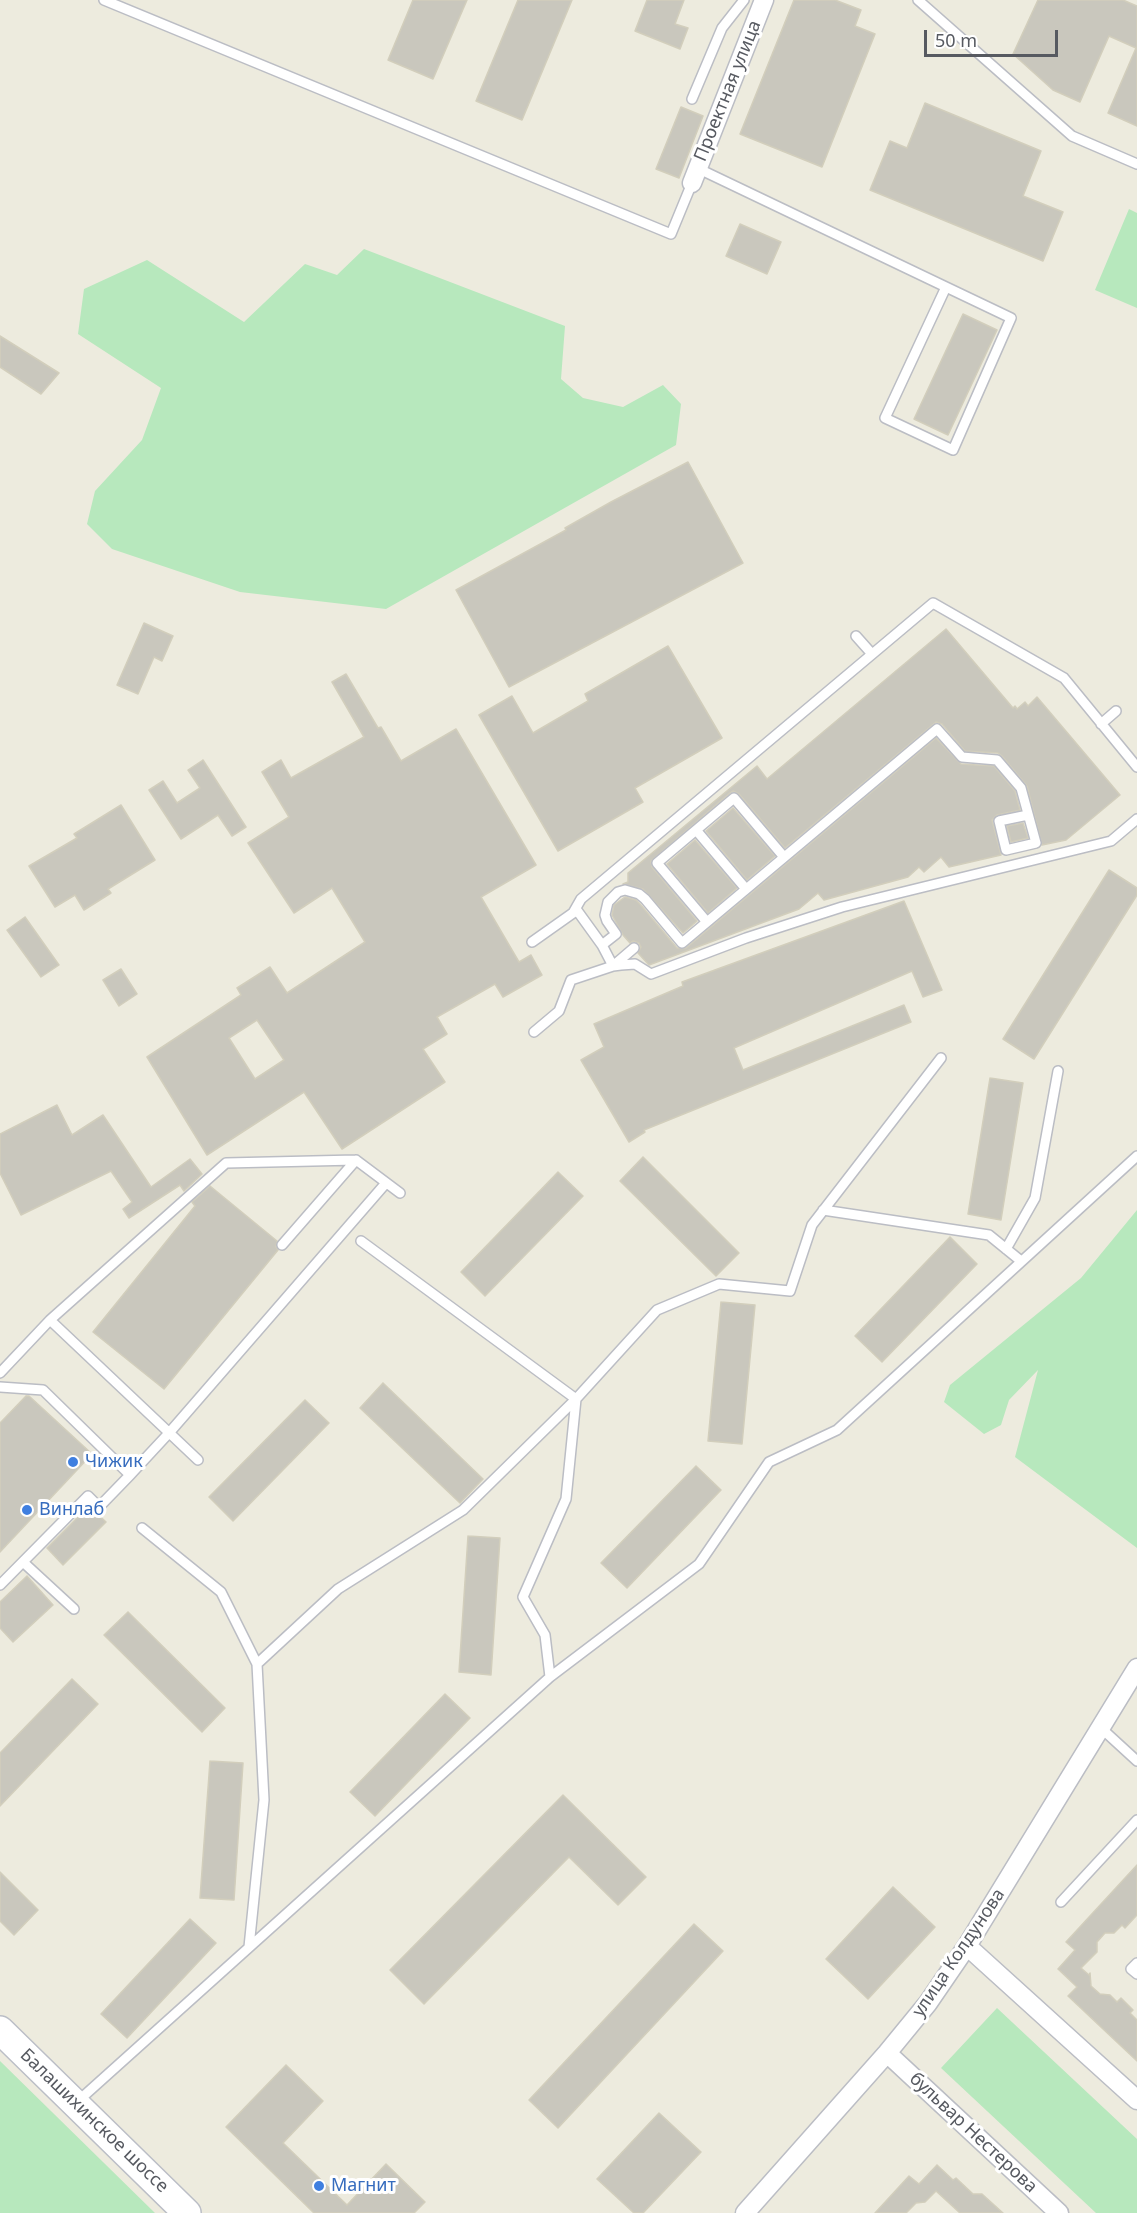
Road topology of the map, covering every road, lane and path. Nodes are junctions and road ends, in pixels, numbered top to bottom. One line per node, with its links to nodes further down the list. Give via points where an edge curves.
1 (104, 0): 7 (lane, via 671,234)
2 (744, 0): 5 (lane, via 722,28)
3 (764, 0): 7 (street, Проектная улица)
4 (918, 0): 6 (lane, via 1072,136)
5 (692, 99)
6 (1137, 164)
7 (695, 176): 8 (lane)
8 (945, 287): 8 (lane, via 885,418 953,450 1011,318)
9 (856, 636): 10 (lane)
10 (872, 654): 12 (lane, via 933,603 1064,678); 19 (lane, via 581,899)
11 (1116, 711): 12 (lane)
12 (1101, 724): 13 (lane)
13 (1137, 767)
14 (1028, 815): 14 (lane, via 999,820 1006,850 1036,843); 17 (lane, via 1021,788 997,760 962,757 937,729)
15 (1137, 819): 24 (lane, via 1111,841 842,907 651,974 635,964)
16 (696, 830): 17 (lane, via 734,798); 18 (lane); 20 (lane, via 657,863)
17 (784, 857): 18 (lane)
18 (746, 889): 20 (lane)
19 (576, 909): 21 (lane); 22 (lane)
20 (707, 922): 22 (lane, via 682,943 645,899 625,890 608,902 605,915 616,934)
21 (532, 942)
22 (602, 945): 24 (lane)
23 (634, 948): 24 (lane)
24 (613, 966): 25 (lane, via 571,980 560,1011)
25 (534, 1032)
26 (941, 1058): 32 (lane)
27 (1058, 1071): 35 (lane, via 1035,1198)
28 (1137, 1156): 36 (lane)
29 (356, 1160): 30 (lane); 34 (lane); 37 (lane, via 226,1163)
30 (386, 1183): 31 (lane); 43 (lane)
31 (400, 1193)
32 (823, 1210): 35 (lane, via 990,1235); 42 (lane, via 812,1225 790,1291 719,1284 657,1310)
33 (361, 1241): 42 (lane)
34 (282, 1245)
35 (1006, 1249): 36 (lane)
36 (1021, 1262): 52 (lane, via 837,1430 769,1462 699,1564)
37 (50, 1320): 39 (lane); 43 (lane)
38 (0, 1358): 39 (lane)
39 (8, 1365): 40 (lane)
40 (0, 1373)
41 (0, 1387): 45 (lane, via 43,1390)
42 (576, 1399): 50 (lane, via 463,1510 338,1589); 52 (lane, via 566,1499 523,1597 545,1635)
43 (169, 1433): 44 (lane); 45 (lane)
44 (198, 1460)
45 (130, 1475): 47 (lane, via 99,1507 88,1496)
46 (142, 1528): 50 (lane, via 221,1592)
47 (23, 1562): 48 (lane); 49 (lane)
48 (0, 1585)
49 (74, 1609)
50 (257, 1664): 58 (lane, via 264,1800)
51 (1137, 1668): 53 (street, улица Колдунова)
52 (550, 1677): 58 (lane)
53 (1101, 1728): 54 (lane); 57 (street, улица Колдунова)
54 (1137, 1761)
55 (1137, 1820): 56 (lane)
56 (1061, 1902)
57 (967, 1946): 62 (street, улица Колдунова); 63 (street)
58 (249, 1947): 64 (lane)
59 (1137, 1963): 60 (lane, via 1131,1969)
60 (1137, 1974)
61 (0, 2030): 64 (main road, Балашихинское шоссе)
62 (887, 2053): 66 (street, улица Колдунова); 67 (street, бульвар Нестерова)
63 (1137, 2100)
64 (75, 2103): 65 (main road, Балашихинское шоссе)
65 (188, 2213)
66 (745, 2213)
67 (1059, 2213)

